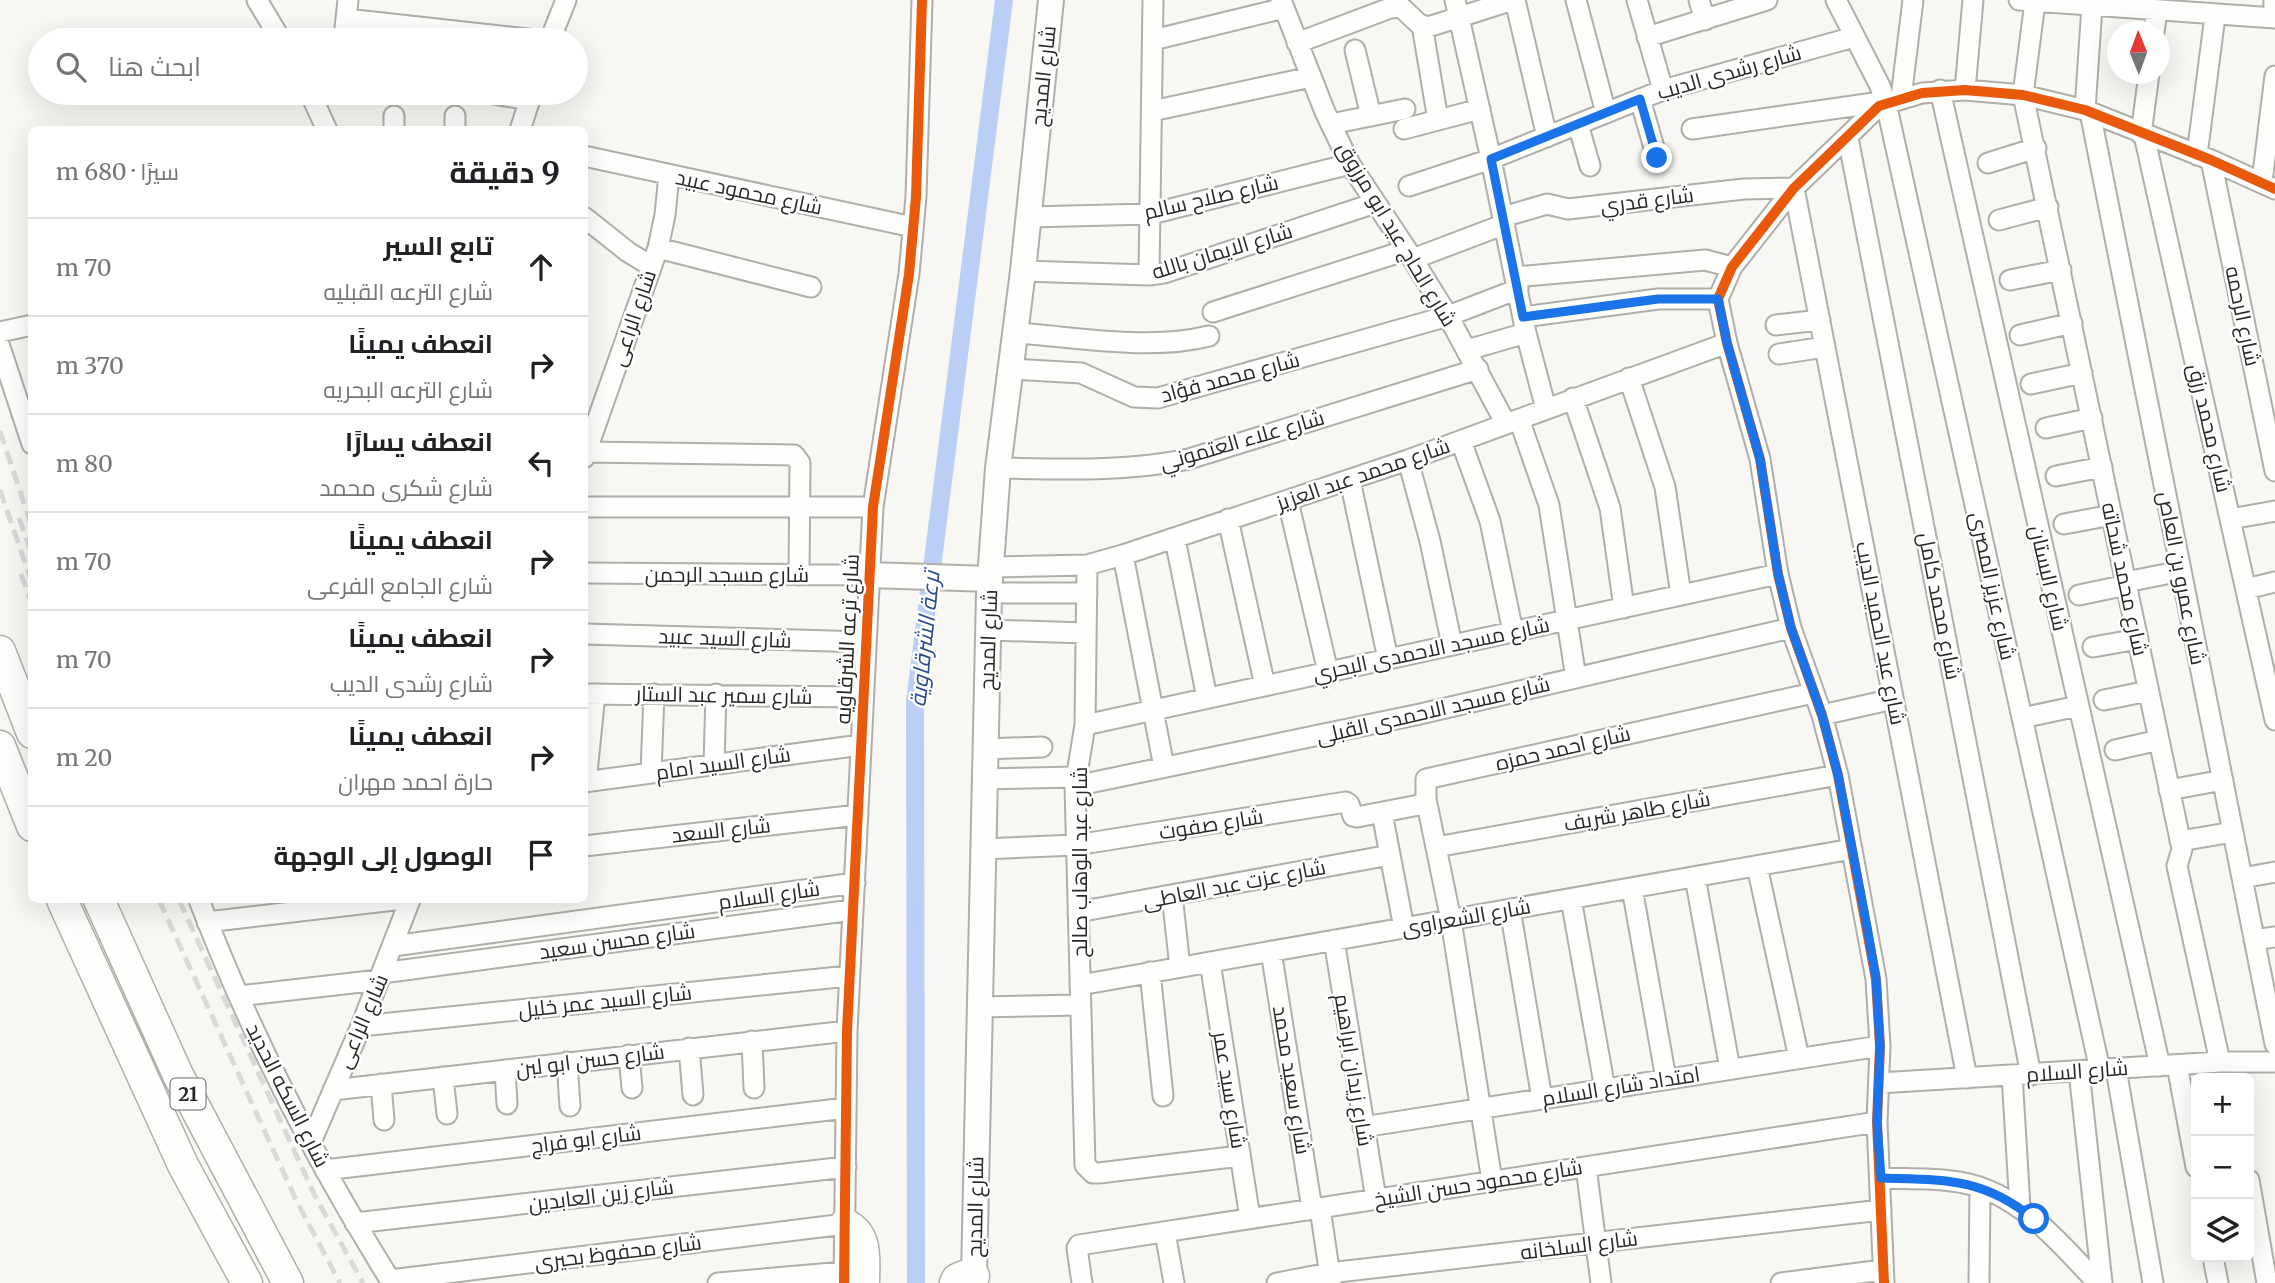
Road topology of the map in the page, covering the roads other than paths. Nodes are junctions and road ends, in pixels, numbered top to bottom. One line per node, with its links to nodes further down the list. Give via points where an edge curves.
1 (257, 0): 24 (street)
2 (566, 0): 26 (street)
3 (922, 0): 78 (street, شارع ترعه الشرقاويه)
4 (1051, 0): 74 (main road, شارع المديح)
5 (1153, 0): 29 (street)
6 (1514, 0): 18 (street); 57 (street)
7 (1576, 0): 47 (street)
8 (1637, 0): 27 (street)
9 (1699, 0): 22 (street)
10 (1836, 0): 28 (street, شارع عزيز المصرى)
11 (1913, 0): 40 (street)
12 (1973, 0): 37 (street)
13 (1762, 1): 22 (street)
14 (2027, 1): 16 (street); 38 (street)
15 (1282, 4): 29 (street); 30 (street, شارع الحاج عيد ابو مرزوق)
16 (2092, 6): 17 (street); 46 (street, شارع عمرو بن العاص)
17 (2153, 7): 19 (street)
18 (1458, 9): 23 (street, via 1428,27); 44 (street)
19 (2211, 10): 20 (street); 62 (street, شارع الرحمه)
20 (2274, 12)
21 (346, 19): 25 (street)
22 (1705, 20): 27 (street)
23 (1422, 25): 30 (street, via 1401,7 1390,8); 49 (street)
24 (274, 28)
25 (428, 28)
26 (555, 28)
27 (1647, 37): 35 (street)
28 (1854, 37): 35 (street, شارع رشدى الديب); 40 (street, شارع عزيز المصرى)
29 (1153, 40): 45 (street)
30 (1297, 43): 33 (street, شارع الحاج عيد ابو مرزوق)
31 (1355, 50): 48 (street)
32 (2275, 76): 69 (street)
33 (1311, 77): 45 (street); 50 (street, شارع الحاج عيد ابو مرزوق)
34 (2148, 84): 56 (street)
35 (1663, 90): 39 (street, شارع رشدى الديب)
36 (1940, 90): 37 (street); 40 (street); 176 (street, شارع البستان)
37 (1965, 90): 38 (street)
38 (2023, 95): 46 (street); 59 (street, شارع محمد شحاته)
39 (1640, 99): 47 (street, شارع رشدى الديب); 61 (street)
40 (1887, 102): 55 (street); 58 (street); 180 (street, شارع عزيز المصرى)
41 (316, 105): 52 (street)
42 (528, 105): 53 (street)
43 (1405, 109): 48 (street)
44 (1480, 109): 49 (street); 63 (street)
45 (1152, 111): 73 (street)
46 (2087, 111): 56 (street); 138 (street, شارع عمرو بن العاص)
47 (1606, 113): 51 (street, شارع رشدى الديب)
48 (1371, 116): 50 (street)
49 (1438, 120): 54 (street)
50 (1331, 124): 65 (street, شارع الحاج عيد ابو مرزوق)
51 (1578, 124): 57 (street, شارع رشدى الديب); 66 (street)
52 (325, 126)
53 (521, 126)
54 (1404, 129)
55 (1692, 129)
56 (2143, 134): 62 (street); 133 (street, شارع محمد رزق)
57 (1547, 137): 63 (street, شارع رشدى الديب)
58 (1848, 138): 70 (street); 261 (street, شارع محمد كامل)
59 (2035, 148): 64 (street); 72 (street, شارع محمد شحاته)
60 (588, 157): 67 (street, شارع محمود عبيد)
61 (1657, 158)
62 (2204, 158): 69 (street); 123 (street, شارع الرحمه)
63 (1491, 159): 68 (street, شارع رشدى الديب); 77 (street)
64 (1988, 163)
65 (1350, 164): 71 (street, شارع الحاج عيد ابو مرزوق); 73 (street, شارع صلاح سالم)
66 (1590, 166)
67 (669, 174): 78 (street, شارع محمود عبيد); 79 (street, شارع الراعى)
68 (1409, 186)
69 (2268, 186)
70 (1794, 188): 77 (street, شارع قدري, via 1744,189 1568,209 1547,204); 82 (street); 92 (street, شارع عبد الحميد الديب)
71 (1375, 203): 80 (street, شارع الحاج عيد ابو مرزوق); 85 (street, شارع الايمان بالله)
72 (2048, 207): 75 (street); 83 (street, شارع محمد شحاته)
73 (1151, 214): 74 (street, شارع صلاح سالم); 85 (street)
74 (1028, 217): 84 (main road, شارع المديح)
75 (1999, 219)
76 (588, 220): 81 (street)
77 (1504, 220): 80 (street, شارع قدري); 87 (street)
78 (914, 227): 128 (street, شارع ترعه الشرقاويه)
79 (658, 247): 81 (street, شارع الراعى); 88 (street)
80 (1410, 254): 90 (street, شارع قدري); 91 (street, شارع الحاج عيد ابو مرزوق)
81 (651, 266): 118 (street, شارع الراعى)
82 (1732, 267): 87 (street, شارع محمد فؤاد, via 1705,260); 89 (street)
83 (2061, 270): 86 (street); 93 (street, شارع محمد شحاته)
84 (1023, 271): 85 (street, شارع الايمان بالله); 98 (main road, شارع المديح)
85 (1149, 275)
86 (2010, 280)
87 (1517, 283): 91 (street, شارع محمد فؤاد); 94 (street)
88 (811, 287)
89 (1718, 299): 94 (street, via 1658,299); 101 (street)
90 (1213, 312)
91 (1448, 316): 104 (street, شارع الحاج عيد ابو مرزوق); 106 (street, شارع محمد فؤاد, via 1158,398 1134,397 1081,373)
92 (1820, 320): 95 (street); 103 (street, شارع عبد الحميد الديب)
93 (2072, 323): 99 (street); 108 (street, شارع محمد شحاته)
94 (1525, 325): 104 (street); 112 (street)
95 (1776, 325)
96 (28, 326): 97 (street)
97 (0, 332)
98 (1016, 333): 100 (street, via 1160,344); 106 (main road, شارع المديح)
99 (2020, 335)
100 (1209, 336)
101 (1727, 343): 109 (street, شارع محمد عبد العزيز); 140 (street, via 1760,459)
102 (0, 347): 116 (street)
103 (1825, 347): 105 (street); 174 (street, شارع عبد الحميد الديب)
104 (1467, 350): 107 (street, شارع الحاج عيد ابو مرزوق)
105 (1779, 354)
106 (1012, 369): 122 (main road, شارع المديح)
107 (1478, 369): 114 (street, شارع الحاج عيد ابو مرزوق); 122 (street, شارع علاء العتموني, via 1153,467)
108 (2082, 373): 110 (street); 113 (street, شارع محمد شحاته)
109 (1629, 378): 111 (street, شارع محمد عبد العزيز); 149 (street, via 1665,487)
110 (2031, 384)
111 (1573, 398): 112 (street, شارع محمد عبد العزيز); 150 (street, via 1609,508)
112 (1546, 409): 114 (street, شارع محمد عبد العزيز)
113 (2092, 418): 115 (street); 121 (street, شارع محمد شحاته)
114 (1513, 421): 117 (street, شارع محمد عبد العزيز); 151 (street, شارع الحاج عيد ابو مرزوق, via 1549,505)
115 (2046, 428)
116 (28, 432)
117 (1461, 441): 120 (street, شارع محمد عبد العزيز); 155 (street, via 1490,521)
118 (588, 449)
119 (588, 455): 127 (street, via 789,453 800,463)
120 (1408, 460): 125 (street, شارع محمد عبد العزيز); 159 (street)
121 (2102, 467): 124 (street); 131 (street, شارع محمد شحاته)
122 (998, 468): 143 (main road, شارع المديح)
123 (2275, 471)
124 (2056, 476)
125 (1350, 480): 126 (street, شارع محمد عبد العزيز); 163 (street)
126 (1288, 500): 132 (street, شارع محمد عبد العزيز); 164 (street)
127 (800, 507): 128 (street); 129 (street); 141 (street)
128 (873, 507): 142 (street, شارع ترعه الشرقاويه)
129 (588, 508)
130 (2275, 510): 133 (street)
131 (2112, 515): 134 (street); 145 (street, شارع محمد شحاته)
132 (1228, 519): 135 (street, شارع محمد عبد العزيز); 166 (street)
133 (2230, 519): 146 (street, شارع محمد رزق)
134 (2064, 524)
135 (1175, 539): 136 (street, شارع محمد عبد العزيز); 173 (street)
136 (1123, 555): 137 (street, شارع محمد عبد العزيز); 177 (street)
137 (1087, 565): 143 (street, شارع محمد عبد العزيز); 147 (street, شارع عبد الوهاب صالح)
138 (2181, 571): 145 (street); 195 (street, شارع عمرو بن العاص)
139 (588, 573): 141 (street, شارع مسجد الرحمن)
140 (1778, 574): 149 (street, شارع مسجد الاحمدى البحري); 152 (street)
141 (799, 575): 142 (street, شارع مسجد الرحمن)
142 (878, 576): 143 (main road); 158 (street, شارع ترعه الشرقاويه)
143 (990, 580): 147 (street); 153 (main road, شارع المديح)
144 (2275, 582): 146 (street)
145 (2126, 584): 148 (street); 157 (street, شارع محمد شحاته)
146 (2246, 589): 162 (street, شارع محمد رزق)
147 (1087, 593): 154 (street, شارع عبد الوهاب صالح)
148 (2079, 594)
149 (1681, 595): 150 (street, شارع مسجد الاحمدى البحري)
150 (1624, 608): 151 (street, شارع مسجد الاحمدى البحري)
151 (1567, 620): 155 (street, شارع مسجد الاحمدى البحري); 165 (street, شارع الحاج عيد ابو مرزوق)
152 (1791, 628): 165 (street, شارع مسجد الاحمدى القبلى); 168 (street)
153 (988, 630): 154 (street); 188 (main road, شارع المديح)
154 (1086, 632): 182 (street, شارع عبد الوهاب صالح)
155 (1513, 632): 159 (street, شارع مسجد الاحمدى البحري)
156 (588, 634): 158 (street, شارع السيد عبيد)
157 (2138, 639): 160 (street); 167 (street, شارع محمد شحاته)
158 (865, 642): 172 (street, شارع ترعه الشرقاويه)
159 (1452, 645): 163 (street, شارع مسجد الاحمدى البحري)
160 (2093, 647)
161 (0, 652): 181 (highway)
162 (2268, 652): 178 (street, شارع محمد رزق)
163 (1388, 659): 164 (street, شارع مسجد الاحمدى البحري)
164 (1328, 672): 166 (street, شارع مسجد الاحمدى البحري)
165 (1576, 678): 191 (street, شارع مسجد الاحمدى القبلى)
166 (1265, 686): 173 (street, شارع مسجد الاحمدى البحري)
167 (2148, 691): 175 (street); 184 (street, شارع محمد شحاته)
168 (1813, 693): 179 (street); 199 (street, شارع احمد حمزه, via 1426,779)
169 (590, 694): 170 (street, شارع سمير عبد الستار); 183 (street)
170 (654, 694): 171 (street, شارع سمير عبد الستار); 192 (street)
171 (716, 694): 172 (street, شارع سمير عبد الستار); 190 (street)
172 (863, 697): 185 (street, شارع ترعه الشرقاويه)
173 (1207, 698): 177 (street, شارع مسجد الاحمدى البحري)
174 (1893, 699): 179 (street); 263 (street, شارع عبد الحميد الديب)
175 (2104, 700)
176 (2078, 706): 180 (street); 255 (street, شارع البستان)
177 (1153, 710): 182 (street, شارع مسجد الاحمدى البحري); 191 (street)
178 (2274, 712)
179 (1822, 715): 193 (street)
180 (2022, 718): 258 (street, شارع عزيز المصرى)
181 (28, 723)
182 (1085, 725): 196 (street, شارع عبد الوهاب صالح)
183 (588, 729)
184 (2159, 740): 189 (street); 198 (street, شارع محمد شحاته)
185 (861, 745): 190 (street, شارع السيد امام); 201 (street, شارع ترعه الشرقاويه)
186 (0, 746): 202 (highway)
187 (1042, 747): 188 (street)
188 (985, 749): 194 (main road, شارع المديح)
189 (2115, 750)
190 (714, 764): 192 (street, شارع السيد امام)
191 (1164, 768): 196 (street, شارع مسجد الاحمدى القبلى)
192 (651, 773): 197 (street, شارع السيد امام)
193 (1838, 775): 207 (street, شارع طاهر شريف); 209 (street)
194 (984, 779): 196 (street, شارع مسجد الاحمدى القبلى); 208 (main road, شارع المديح)
195 (2223, 780): 198 (street); 203 (street, شارع عمرو بن العاص)
196 (1075, 781): 205 (street, شارع عبد الوهاب صالح)
197 (588, 782)
198 (2169, 790): 204 (street, شارع محمد شحاته)
199 (1426, 799): 200 (street, via 1424,804); 207 (street)
200 (1382, 813): 205 (street, شارع صفوت, via 1354,817 1346,802); 210 (street)
201 (858, 815): 206 (street, شارع السعد); 215 (street, شارع ترعه الشرقاويه)
202 (28, 816)
203 (2233, 832): 204 (street); 214 (street, شارع عمرو بن العاص)
204 (2180, 841): 256 (street, شارع محمد شحاته, via 2177,866)
205 (1076, 845): 208 (street, شارع صفوت); 226 (street, شارع عبد الوهاب صالح)
206 (588, 846)
207 (1436, 847): 227 (street)
208 (982, 849): 244 (main road, شارع المديح)
209 (1852, 849): 211 (street, شارع الشعراوى); 249 (street, via 1876,979)
210 (1390, 855): 217 (street, شارع عزت عبد العاطى); 229 (street)
211 (1758, 866): 213 (street, شارع الشعراوى); 252 (street)
212 (2275, 872): 214 (street)
213 (1695, 877): 216 (street, شارع الشعراوى); 257 (street)
214 (2242, 878): 232 (street, شارع عمرو بن العاص)
215 (855, 883): 224 (street, شارع ترعه الشرقاويه); 233 (street, شارع السلام)
216 (1632, 888): 218 (street, شارع الشعراوى); 264 (street)
217 (1172, 895): 226 (street, شارع عزت عبد العاطى); 236 (street)
218 (1571, 899): 225 (street, شارع الشعراوى); 269 (street)
219 (63, 903): 307 (highway, 21, via 183,1165)
220 (100, 903): 308 (highway, 21, via 178,1075)
221 (200, 903): 228 (street, شارع السكه الحديد)
222 (369, 903): 228 (street)
223 (409, 903): 233 (street, شارع الراعى)
224 (852, 909): 238 (street, شارع ترعه الشرقاويه); 239 (street, شارع محسن سعيد)
225 (1510, 909): 227 (street, شارع الشعراوى); 273 (street)
226 (1078, 912): 240 (street, شارع عبد الوهاب صالح)
227 (1451, 920): 229 (street, شارع الشعراوى); 277 (street)
228 (208, 922): 242 (street, شارع السكه الحديد)
229 (1404, 928): 231 (street, شارع الشعراوى)
230 (2275, 937): 232 (street)
231 (1334, 940): 234 (street, شارع الشعراوى); 281 (street, شارع زيدان ابراهيم)
232 (2255, 940): 241 (street, شارع عمرو بن العاص)
233 (393, 946): 239 (street, شارع الراعى)
234 (1271, 951): 235 (street, شارع الشعراوى); 293 (street, شارع سعيد محمد)
235 (1210, 962): 236 (street, شارع الشعراوى); 284 (street, شارع سيد عمر)
236 (1180, 967): 237 (street, شارع الشعراوى)
237 (1150, 972): 240 (street, شارع الشعراوى); 272 (street)
238 (849, 976): 245 (street, شارع السيد عمر خليل); 246 (street, شارع ترعه الشرقاويه)
239 (380, 977): 242 (street, شارع محسن سعيد); 245 (street, شارع الراعى)
240 (1080, 985): 243 (street, شارع عبد الوهاب صالح)
241 (2270, 992): 248 (street, شارع عمرو بن العاص)
242 (239, 996): 282 (street, شارع السكه الحديد)
243 (1080, 1005): 244 (street); 284 (street, شارع عبد الوهاب صالح, via 1084,1160 1088,1169 1099,1173)
244 (978, 1007): 306 (main road, شارع المديح)
245 (361, 1026): 270 (street, شارع الراعى)
246 (847, 1031): 247 (street, شارع حسن ابو لبن); 276 (street, شارع ترعه الشرقاويه)
247 (752, 1041): 250 (street, شارع حسن ابو لبن); 268 (street)
248 (2275, 1044)
249 (1880, 1046): 252 (street, امتداد شارع السلام); 265 (street)
250 (689, 1048): 251 (street, شارع حسن ابو لبن); 271 (street)
251 (629, 1055): 253 (street, شارع حسن ابو لبن); 267 (street)
252 (1799, 1058): 257 (street, امتداد شارع السلام)
253 (567, 1062): 259 (street, شارع حسن ابو لبن); 275 (street)
254 (2275, 1062): 256 (street, شارع السلام)
255 (2169, 1065): 256 (street, شارع السلام); 258 (street, شارع السلام); 283 (street, شارع البستان)
256 (2227, 1068)
257 (1730, 1069): 264 (street, امتداد شارع السلام)
258 (2108, 1069): 260 (street, شارع السلام); 317 (street, شارع عزيز المصرى)
259 (505, 1070): 262 (street, شارع حسن ابو لبن); 274 (street)
260 (2078, 1071): 261 (street, شارع السلام); 316 (street)
261 (2022, 1075): 263 (street, شارع السلام); 294 (street, شارع محمد كامل)
262 (443, 1077): 266 (street, شارع حسن ابو لبن); 278 (street)
263 (1967, 1078): 265 (street, شارع السلام)
264 (1666, 1079): 269 (street, امتداد شارع السلام)
265 (1879, 1083): 280 (street)
266 (381, 1084): 270 (street, شارع حسن ابو لبن); 279 (street)
267 (632, 1088)
268 (754, 1088)
269 (1605, 1089): 273 (street, امتداد شارع السلام)
270 (333, 1090): 282 (street, شارع الراعى)
271 (693, 1095)
272 (1163, 1096)
273 (1542, 1099): 277 (street, امتداد شارع السلام)
274 (507, 1104)
275 (569, 1106)
276 (846, 1108): 285 (street, شارع ترعه الشرقاويه); 287 (street, شارع ابو فراج)
277 (1481, 1108): 281 (street, امتداد شارع السلام); 289 (street)
278 (447, 1114)
279 (384, 1120)
280 (1877, 1122): 286 (street, شارع محمود حسن الشيخ); 288 (street)
281 (1363, 1127): 291 (street, شارع زيدان ابراهيم)
282 (311, 1142): 287 (street, شارع السكه الحديد)
283 (2191, 1148)
284 (1240, 1156): 296 (street, شارع سيد عمر)
285 (846, 1167): 297 (street, شارع زين العابدين); 298 (street, شارع ترعه الشرقاويه)
286 (1586, 1167): 289 (street, شارع محمود حسن الشيخ); 300 (street)
287 (325, 1170): 297 (street, شارع السكه الحديد)
288 (1881, 1178): 290 (street, via 1952,1181); 295 (street)
289 (1492, 1181): 291 (street, شارع محمود حسن الشيخ)
290 (1979, 1187): 294 (street); 315 (street)
291 (1376, 1199): 293 (street, شارع محمود حسن الشيخ)
292 (2252, 1199): 319 (street)
293 (1316, 1208): 296 (street, شارع محمود حسن الشيخ); 303 (street, شارع سعيد محمد)
294 (2020, 1208): 316 (street)
295 (1881, 1210): 300 (street, شارع السلخانه); 302 (street)
296 (1250, 1219): 299 (street, شارع محمود حسن الشيخ)
297 (355, 1223): 305 (street, شارع السكه الحديد)
298 (845, 1224): 304 (highway, via 862,1240); 305 (street, شارع محفوظ بحيرى)
299 (1165, 1232): 310 (street, شارع محمود حسن الشيخ, via 1079,1245); 311 (street)
300 (1596, 1242): 303 (street, شارع السلخانه); 313 (street)
301 (2214, 1262): 318 (street)
302 (1883, 1276): 314 (street)
303 (1330, 1278): 312 (street, شارع السلخانه)
304 (851, 1279): 309 (street)
305 (391, 1281)
306 (968, 1281)
307 (247, 1283)
308 (288, 1283)
309 (718, 1283)
310 (1082, 1283)
311 (1174, 1283)
312 (1277, 1283)
313 (1601, 1283)
314 (1781, 1283)
315 (1979, 1283)
316 (2100, 1283)
317 (2153, 1283)
318 (2218, 1283)
319 (2267, 1283)

